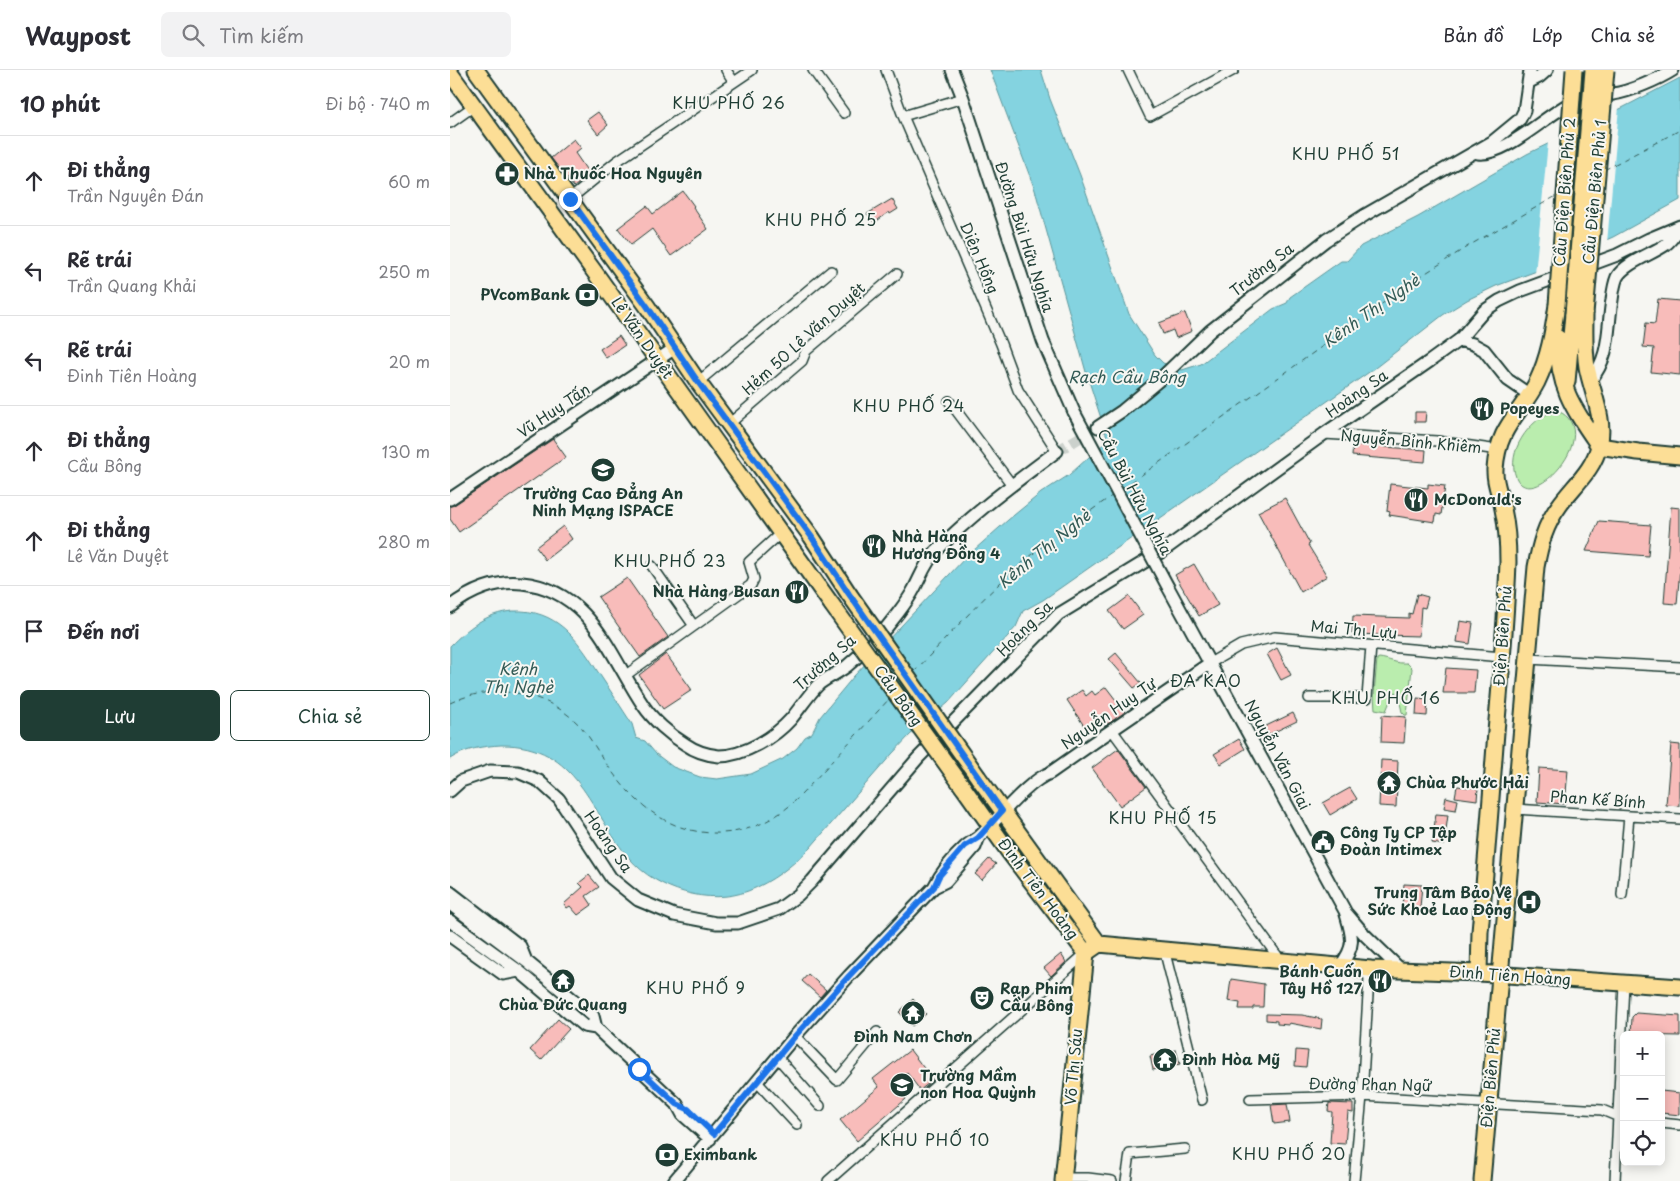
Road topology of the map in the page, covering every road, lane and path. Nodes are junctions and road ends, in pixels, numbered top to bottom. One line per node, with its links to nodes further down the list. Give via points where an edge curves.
1 (476, 70): 26 (main road, Lê Văn Duyệt)
2 (726, 70): 18 (street)
3 (752, 70): 18 (street)
4 (813, 70): 22 (street)
5 (886, 70): 23 (street, Diên Hồng)
6 (952, 70): 20 (street, Đường Bùi Hữu Nghĩa)
7 (1128, 70): 8 (street, via 1150,116)
8 (1234, 70)
9 (1530, 70): 19 (street, Trường Sa)
10 (1547, 70): 19 (street)
11 (1574, 70): 31 (main road, Cầu Điện Biên Phủ 2, bridge)
12 (1593, 70): 31 (main road, bridge)
13 (1606, 70): 31 (main road, Cầu Điện Biên Phủ 1, bridge)
14 (1665, 70): 17 (street)
15 (1673, 70): 17 (street)
16 (450, 73): 21 (main road, Lê Văn Duyệt)
17 (1653, 79): 25 (street, via 1614,94 1578,99 1499,149 1487,154)
18 (734, 82): 26 (street, via 617,161)
19 (1529, 82): 25 (street, Trường Sa, via 1520,119)
20 (963, 98): 23 (street); 39 (street, Đường Bùi Hữu Nghĩa, via 1042,341)
21 (474, 106): 24 (street); 27 (main road, Lê Văn Duyệt)
22 (844, 113)
23 (902, 116): 45 (street, Diên Hồng, via 1018,390)
24 (450, 123)
25 (1474, 152): 41 (street, Trường Sa, via 1326,240 1247,301 1151,387)
26 (570, 199): 27 (main road); 33 (main road, Lê Văn Duyệt)
27 (552, 213): 34 (main road, Lê Văn Duyệt)
28 (1680, 227): 32 (street, Hoàng Sa, via 1499,301 1484,311); 35 (street, via 1666,244 1618,276 1610,310 1609,339 1603,361)
29 (831, 271): 36 (street)
30 (897, 274): 40 (street, Hẻm 50 Lê Văn Duyệt, via 806,351 802,361)
31 (1566, 312): 35 (main road, via 1585,348); 37 (main road, Ðiện Biên Phủ); 43 (main road, via 1566,394)
32 (1459, 340): 37 (street, via 1484,350 1508,380); 42 (street, Hoàng Sa)
33 (675, 348): 34 (street, Vũ Huy Tấn); 36 (main road, Lê Văn Duyệt)
34 (656, 360): 48 (street, Vũ Huy Tấn); 49 (main road, Lê Văn Duyệt)
35 (1590, 381): 43 (main road, via 1599,415)
36 (698, 382): 40 (main road, Lê Văn Duyệt)
37 (1530, 395): 44 (main road, Ðiện Biên Phủ, via 1510,421)
38 (949, 401): 47 (street)
39 (1074, 412): 51 (street, Cầu Bùi Hữu Nghĩa, bridge)
40 (728, 424): 52 (main road, Lê Văn Duyệt, via 811,536)
41 (1098, 427)
42 (1324, 434): 44 (street, Nguyễn Bỉnh Khiêm, via 1438,441); 66 (street, Hoàng Sa, via 1164,550 1059,614 918,758 812,881 779,909 738,923 716,923 674,915 638,900 611,878 559,799 539,782 518,772 490,771 461,781)
43 (1599, 446): 46 (main road); 58 (main road, Ðiện Biên Phủ, via 1588,470 1552,516 1542,539 1536,567)
44 (1498, 450): 57 (main road, Ðiện Biên Phủ, via 1495,478 1505,516 1508,545)
45 (1057, 451): 47 (street, Trường Sa)
46 (1680, 456)
47 (1012, 485): 61 (street, Trường Sa, via 936,552 897,614 873,641 848,665 810,693 792,718 762,742 719,756 696,752 673,737 644,706)
48 (450, 499)
49 (782, 532): 53 (main road, Lê Văn Duyệt); 55 (street, via 749,562 754,579 751,585)
50 (652, 566): 55 (street)
51 (1168, 587): 59 (street, Nguyễn Văn Giai)
52 (849, 594): 64 (main road, Cầu Bông, bridge)
53 (832, 605): 65 (main road, Cầu Bông, bridge)
54 (450, 607): 61 (street, Trường Sa, via 459,599 486,587 509,581 537,584 565,597 582,611 600,632)
55 (694, 626): 61 (street)
56 (1371, 646): 57 (street, Mai Thị Lựu); 59 (street, Mai Thị Lựu, via 1275,637 1241,645); 62 (street, via 1367,698)
57 (1502, 657): 77 (main road, Ðiện Biên Phủ)
58 (1528, 659): 60 (street); 67 (main road, Ðiện Biên Phủ)
59 (1210, 663): 63 (street, Nguyễn Huy Tự); 75 (street, Nguyễn Văn Giai)
60 (1680, 667)
61 (626, 675)
62 (1309, 698)
63 (1112, 730): 68 (street, Nguyễn Huy Tự); 83 (street)
64 (978, 777): 68 (main road, Đinh Tiên Hoàng)
65 (963, 787): 71 (main road, Đinh Tiên Hoàng)
66 (450, 791)
67 (1514, 809): 69 (street, Phan Kế Bính); 78 (main road, Ðiện Biên Phủ)
68 (1002, 811): 71 (street, Nguyễn Huy Tự); 80 (main road, Đinh Tiên Hoàng)
69 (1628, 816): 70 (street, Phan Kế Bính); 73 (street)
70 (1680, 819)
71 (990, 825): 80 (main road, Đinh Tiên Hoàng); 93 (street, Nguyễn Huy Tự, via 946,881 934,887)
72 (450, 892): 82 (street, via 520,946)
73 (1622, 895)
74 (450, 904): 82 (street)
75 (1345, 911): 84 (street, Nguyễn Văn Giai, via 1352,945); 86 (street, Nguyễn Văn Giai)
76 (450, 921): 85 (street)
77 (1480, 932): 78 (main road, via 1492,937); 87 (main road, Ðiện Biên Phủ)
78 (1504, 933): 88 (main road, Ðiện Biên Phủ)
79 (450, 936): 85 (street, via 503,974)
80 (1092, 949): 81 (main road, Đinh Tiên Hoàng); 109 (main road, Võ Thị Sáu); 111 (street)
81 (1164, 949): 83 (main road, Đinh Tiên Hoàng); 99 (street)
82 (523, 958): 91 (street, via 593,1016)
83 (1281, 962): 84 (main road, Đinh Tiên Hoàng)
84 (1340, 966): 86 (main road, Đinh Tiên Hoàng); 97 (street, Đinh Tiên Hoàng, via 1345,971 1366,974 1370,978)
85 (516, 969): 91 (street, via 584,1026)
86 (1400, 969): 87 (main road, Đinh Tiên Hoàng)
87 (1479, 973): 88 (main road, Đinh Tiên Hoàng)
88 (1501, 974): 89 (main road, Đinh Tiên Hoàng); 100 (main road, Điện Biên Phủ)
89 (1624, 983): 90 (main road, Đinh Tiên Hoàng); 95 (street)
90 (1680, 987)
91 (596, 1028): 107 (street, via 677,1104 683,1115)
92 (877, 1032): 93 (street, via 837,1080)
93 (795, 1036): 94 (street, Nguyễn Huy Tự)
94 (777, 1058): 96 (street, Nguyễn Huy Tự); 101 (street)
95 (1622, 1076)
96 (757, 1082): 105 (street); 107 (street, Nguyễn Huy Tự)
97 (1362, 1096): 98 (street, Đường Phan Ngữ); 100 (street, Đường Phan Ngữ); 114 (street)
98 (1250, 1099)
99 (1202, 1100)
100 (1489, 1104): 102 (street, Đường Phan Ngữ, via 1602,1110); 115 (main road, Điện Biên Phủ)
101 (820, 1106)
102 (1620, 1117)
103 (1621, 1121): 116 (street)
104 (1665, 1123): 106 (street)
105 (797, 1125)
106 (1680, 1125)
107 (712, 1136): 110 (street, Nguyễn Huy Tự)
108 (1185, 1149): 113 (street, via 1130,1154)
109 (1063, 1180): 112 (street, via 1088,1178)
110 (674, 1181)
111 (828, 1181)
112 (1112, 1181)
113 (1126, 1181)
114 (1354, 1181)
115 (1482, 1181)
116 (1616, 1181)

